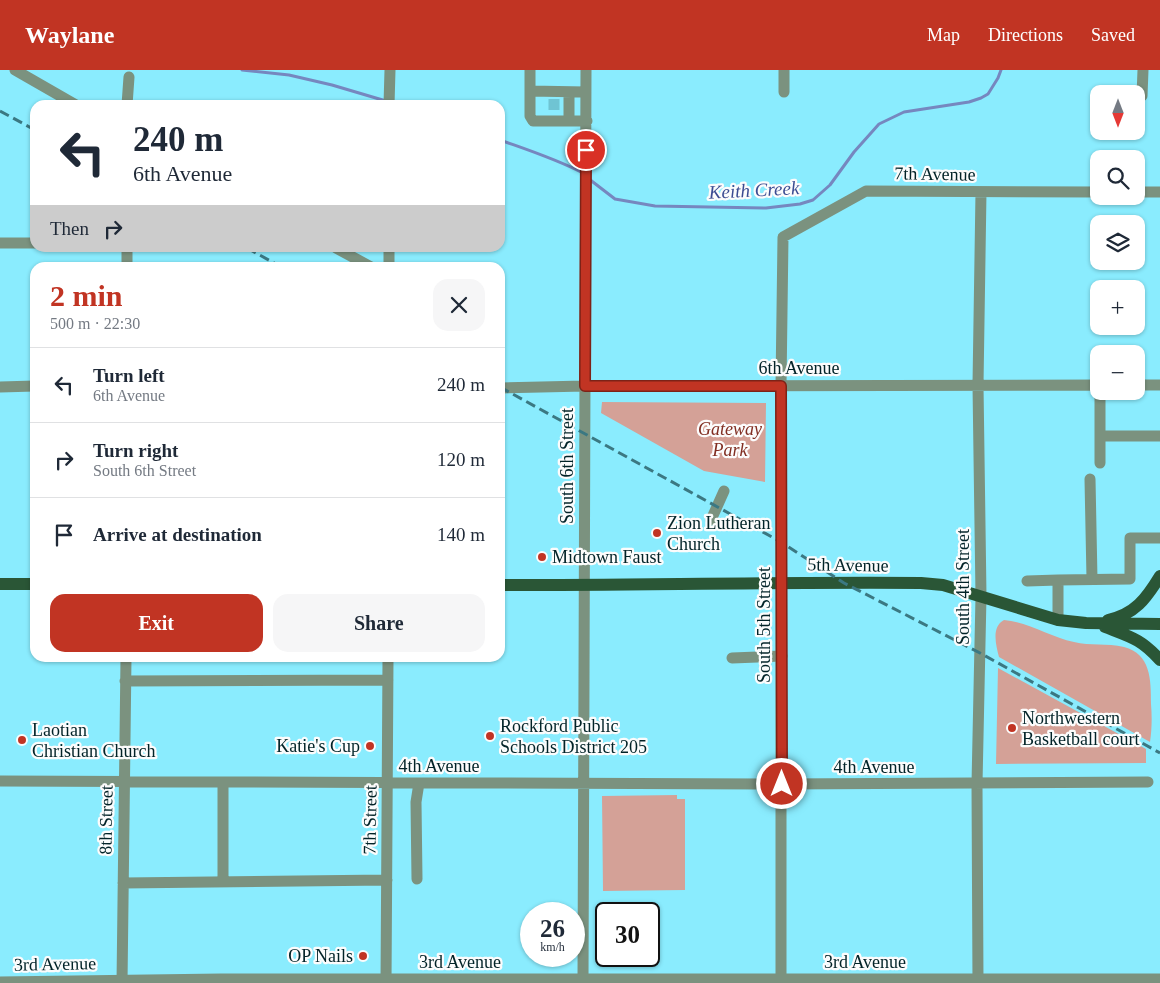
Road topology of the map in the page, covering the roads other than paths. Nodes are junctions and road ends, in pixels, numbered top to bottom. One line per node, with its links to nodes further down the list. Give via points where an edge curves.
1 (15, 70): 13 (street)
2 (390, 70): 15 (street)
3 (530, 70): 9 (street)
4 (586, 70): 11 (street, South 6th Street)
5 (784, 70): 12 (street)
6 (1144, 70): 8 (street)
7 (129, 77): 14 (street)
8 (1143, 85)
9 (530, 91): 16 (street); 16 (street, via 533,121)
10 (569, 92): 11 (street); 16 (street); 17 (street)
11 (586, 92): 18 (street, South 6th Street)
12 (784, 92)
13 (67, 100)
14 (127, 100)
15 (389, 100)
16 (554, 105): 17 (street)
17 (568, 121): 18 (street)
18 (587, 121): 34 (street, South 6th Street)
19 (981, 192): 20 (street, 7th Avenue); 23 (street, 7th Avenue, via 866,191); 28 (street, South 4th Street)
20 (1090, 192)
21 (1145, 192): 22 (street)
22 (1160, 192)
23 (783, 237): 35 (street, South 5th Street)
24 (0, 243): 25 (street)
25 (30, 243)
26 (343, 252): 27 (street)
27 (362, 262)
28 (978, 385): 29 (street, 6th Avenue); 35 (street, 6th Avenue); 54 (street, South 4th Street)
29 (1090, 385)
30 (1145, 385): 31 (street)
31 (1160, 385)
32 (0, 386): 33 (street)
33 (30, 386)
34 (585, 386): 35 (street, 6th Avenue); 36 (street, 6th Avenue); 53 (street, South 6th Street)
35 (781, 386): 49 (street, South 5th Street)
36 (505, 388)
37 (1100, 400): 38 (street)
38 (1100, 436): 39 (street); 40 (street)
39 (1160, 436)
40 (1100, 463)
41 (1090, 479): 48 (street)
42 (724, 491): 43 (street)
43 (711, 520)
44 (1160, 538): 48 (street, via 1130,538 1130,579)
45 (1160, 576): 56 (main road, via 1145,600 1136,607 1118,617)
46 (1027, 580): 47 (street)
47 (1058, 580): 48 (street); 55 (street)
48 (1092, 580)
49 (782, 582): 53 (main road, 5th Avenue); 54 (main road, 5th Avenue, via 921,583 943,585); 58 (street, South 5th Street)
50 (0, 584): 51 (main road)
51 (30, 584)
52 (505, 585): 53 (main road, 5th Avenue)
53 (583, 585): 71 (street, South 6th Street)
54 (981, 596): 55 (main road, 5th Avenue); 73 (street, South 4th Street)
55 (1058, 620): 56 (main road, 5th Avenue)
56 (1093, 623): 57 (main road, 5th Avenue); 60 (main road, via 1138,640)
57 (1160, 624)
58 (782, 656): 59 (street); 72 (street, South 5th Street)
59 (732, 658)
60 (1160, 660)
61 (126, 662): 64 (street, 8th Street)
62 (388, 662): 63 (street, 7th Street)
63 (388, 680): 64 (street); 69 (street, 7th Street)
64 (126, 681): 66 (street, 8th Street)
65 (0, 781): 66 (street, 4th Avenue)
66 (124, 782): 68 (street, 4th Avenue); 77 (street, 8th Street)
67 (1148, 782): 73 (street, 4th Avenue)
68 (223, 783): 69 (street, 4th Avenue); 76 (street)
69 (388, 783): 70 (street, 4th Avenue); 75 (street, 7th Street)
70 (418, 783): 71 (street, 4th Avenue); 74 (street)
71 (583, 783): 72 (street, 4th Avenue); 83 (street, South 6th Street)
72 (782, 784): 73 (street, 4th Avenue); 84 (street, South 5th Street)
73 (977, 784): 85 (street, South 4th Street)
74 (417, 879)
75 (387, 880): 76 (street); 82 (street, 7th Street)
76 (223, 881): 77 (street)
77 (123, 883): 87 (street, 8th Street)
78 (1160, 980): 85 (street, 3rd Avenue)
79 (253, 981): 80 (street, 3rd Avenue); 87 (street, 3rd Avenue)
80 (291, 981): 81 (street, 3rd Avenue)
81 (309, 981): 82 (street, 3rd Avenue)
82 (387, 981): 83 (street, 3rd Avenue)
83 (583, 981): 84 (street, 3rd Avenue)
84 (781, 981): 85 (street, 3rd Avenue)
85 (978, 981)
86 (0, 982): 87 (street, 3rd Avenue)
87 (122, 982)

